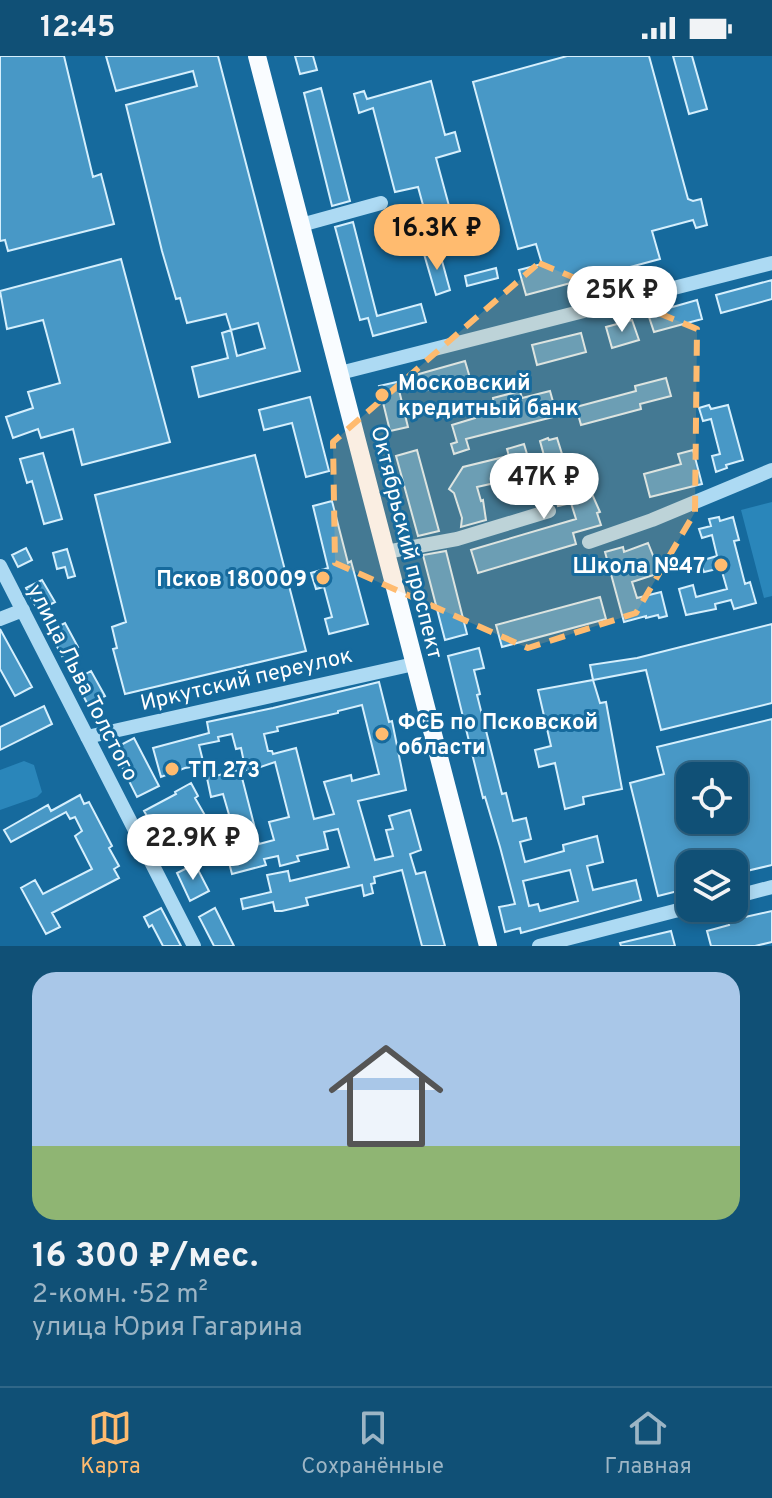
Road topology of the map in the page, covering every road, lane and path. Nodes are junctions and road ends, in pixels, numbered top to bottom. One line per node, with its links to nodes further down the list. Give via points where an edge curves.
1 (257, 56): 3 (main road, Октябрьский проспект)
2 (381, 203): 3 (street)
3 (301, 225): 5 (main road, Октябрьский проспект)
4 (772, 263): 5 (street)
5 (340, 373): 9 (main road, Октябрьский проспект)
6 (772, 470): 8 (street)
7 (549, 511): 9 (street, via 457,539)
8 (589, 542)
9 (386, 552): 13 (main road, Октябрьский проспект)
10 (0, 566): 11 (street, улица Льва Толстого)
11 (23, 610): 12 (street); 14 (street, улица Льва Толстого)
12 (0, 619)
13 (414, 664): 14 (street, Иркутский переулок); 19 (main road, Октябрьский проспект)
14 (87, 737): 18 (street, улица Льва Толстого)
15 (772, 887): 16 (street)
16 (748, 893)
17 (676, 911): 20 (street)
18 (194, 946)
19 (488, 946)
20 (539, 946)

